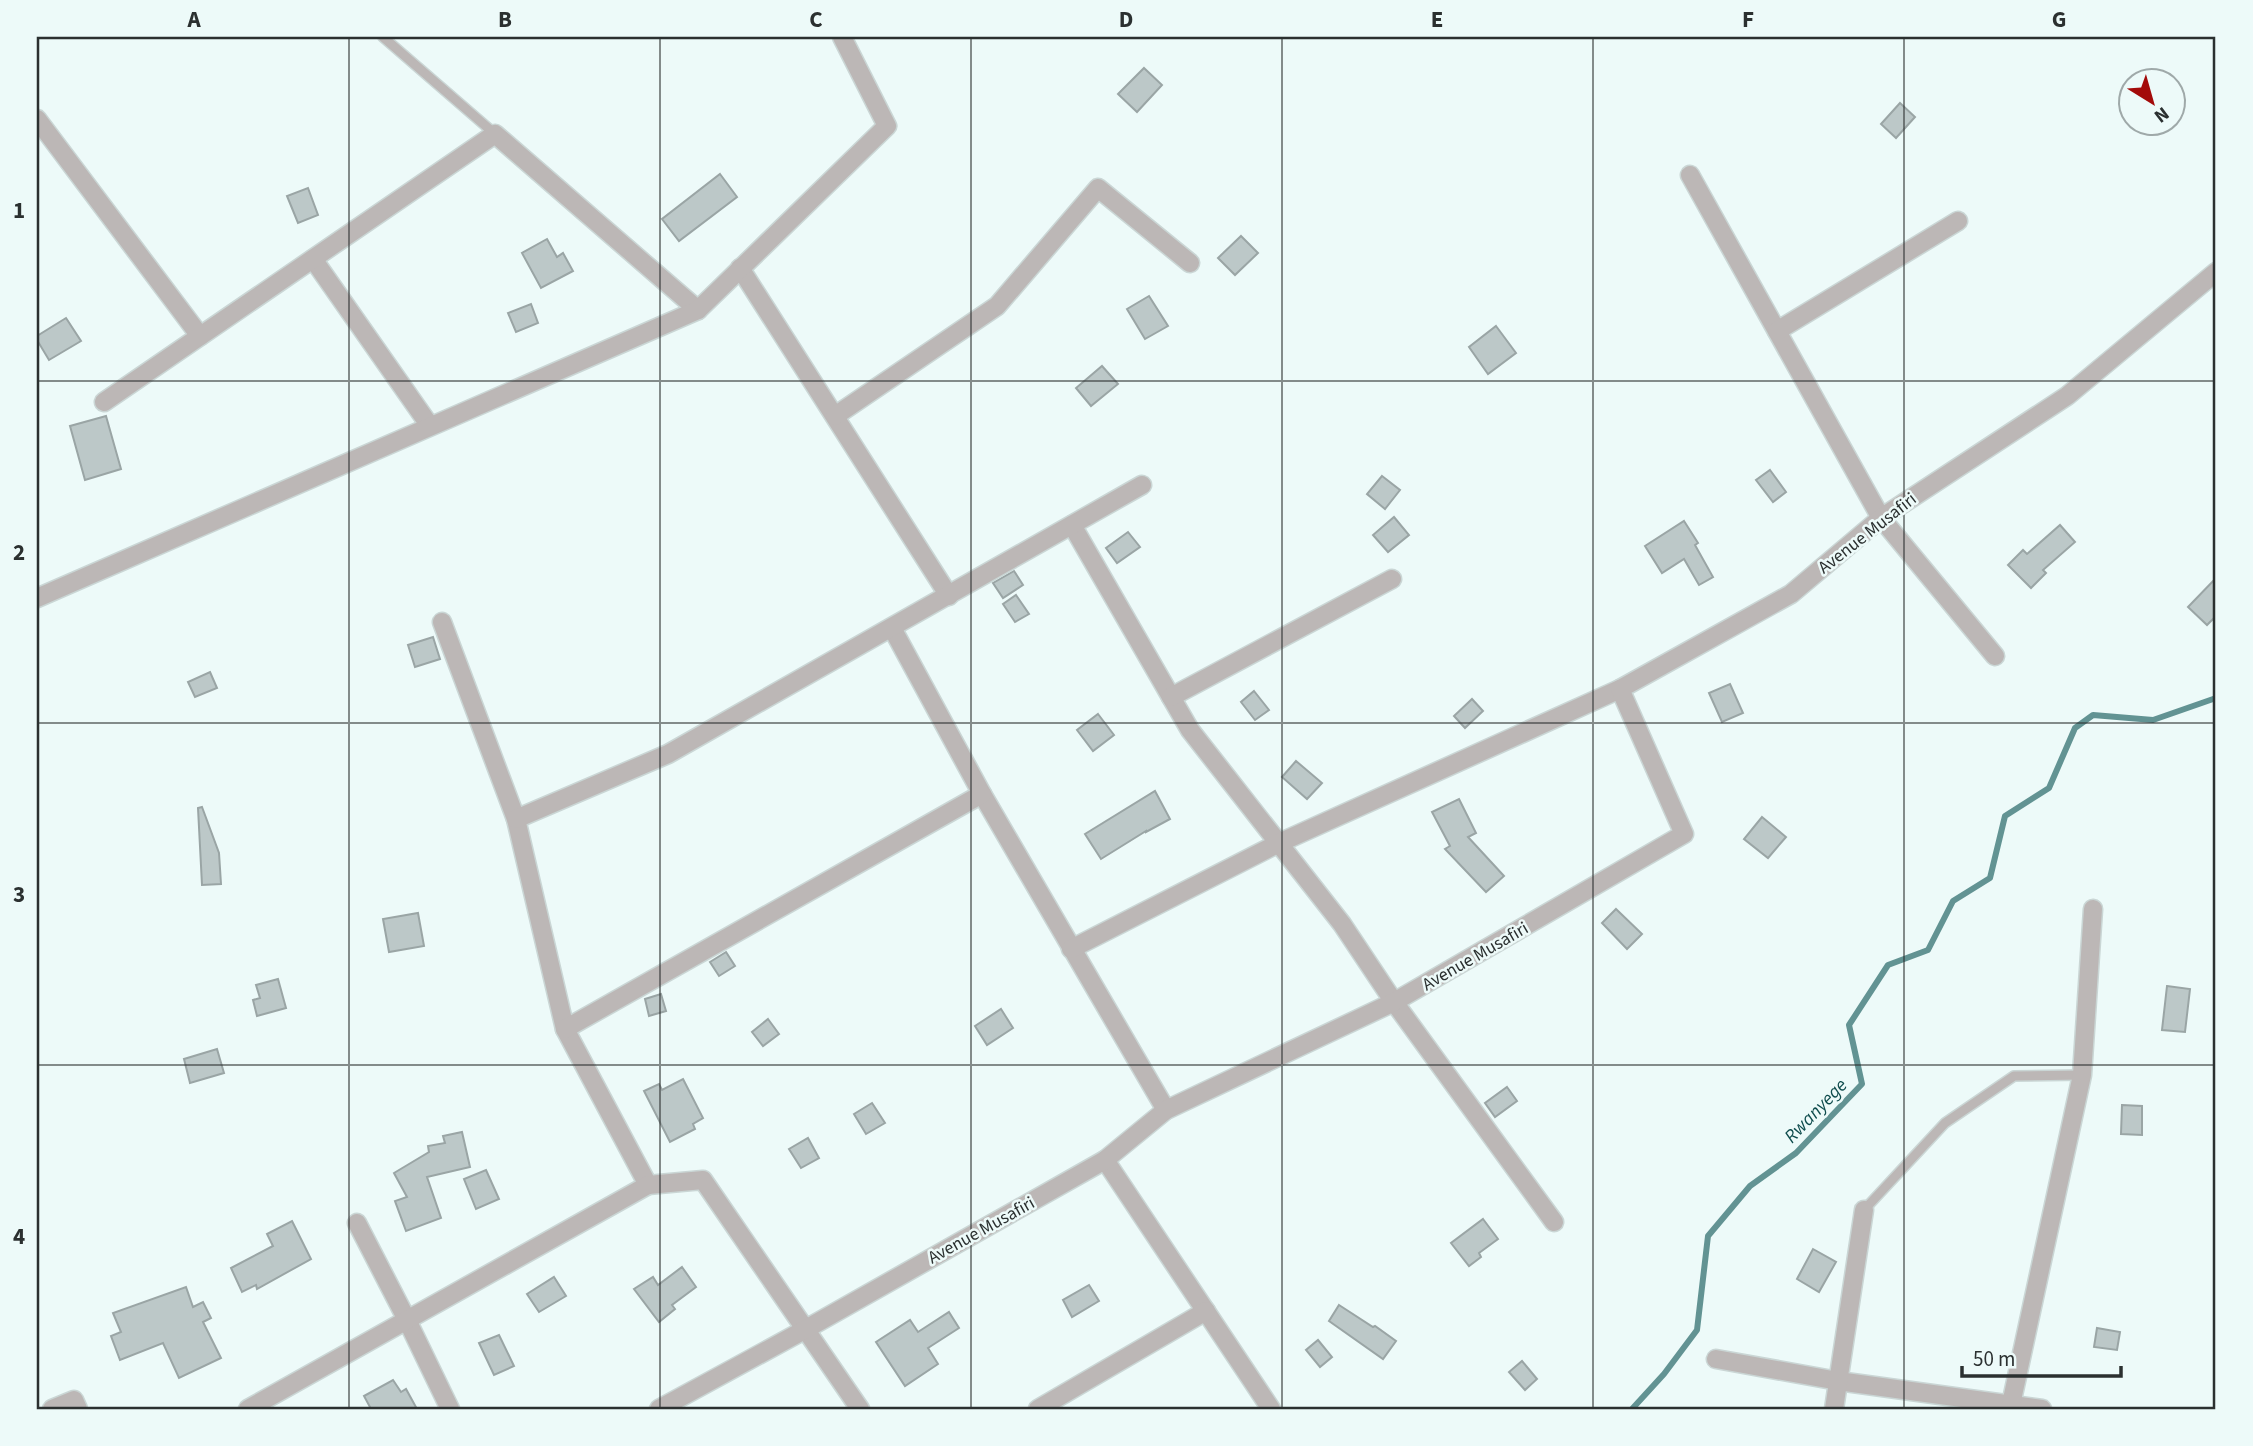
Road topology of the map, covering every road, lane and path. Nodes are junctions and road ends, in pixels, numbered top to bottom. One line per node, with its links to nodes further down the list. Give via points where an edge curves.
1 (383, 37): 4 (lane)
2 (842, 37): 9 (street, via 887,126)
3 (37, 118): 13 (street)
4 (495, 134): 7 (street); 11 (street)
5 (1690, 175): 12 (street)
6 (1958, 221): 12 (street)
7 (313, 259): 13 (street); 16 (street)
8 (1190, 263): 15 (street, via 1098,188 997,306)
9 (740, 268): 11 (street); 15 (street)
10 (2216, 272): 18 (street, Avenue Musafiri, via 2067,396)
11 (698, 310): 16 (street)
12 (1777, 331): 18 (street)
13 (200, 336): 14 (street)
14 (104, 402)
15 (835, 416): 21 (street)
16 (430, 426): 22 (street)
17 (1142, 485): 19 (street)
18 (1881, 518): 25 (street); 26 (street, Avenue Musafiri, via 1791,594)
19 (1072, 525): 21 (street); 27 (street)
20 (1392, 579): 27 (street)
21 (949, 596): 24 (street)
22 (37, 598)
23 (442, 622): 29 (street)
24 (892, 628): 28 (street); 29 (street, via 668,754)
25 (1995, 656)
26 (1620, 689): 30 (street); 33 (street, Avenue Musafiri, via 1684,834)
27 (1171, 697): 30 (street, via 1190,730)
28 (982, 794): 32 (street); 34 (street)
29 (516, 819): 34 (street)
30 (1279, 843): 32 (street); 33 (street, via 1342,924)
31 (2093, 909): 35 (street)
32 (1071, 949): 36 (street)
33 (1394, 1002): 36 (street, Avenue Musafiri); 40 (street)
34 (565, 1029): 38 (street)
35 (2082, 1075): 39 (lane, via 2014,1076 1945,1123); 47 (street)
36 (1166, 1110): 37 (street, Avenue Musafiri)
37 (1105, 1160): 42 (street); 44 (street, Avenue Musafiri)
38 (648, 1185): 43 (street); 44 (street, via 703,1180)
39 (1864, 1210): 46 (street)
40 (1554, 1222)
41 (357, 1223): 43 (street)
42 (1206, 1311): 54 (street); 55 (street)
43 (407, 1320): 50 (street); 51 (street)
44 (806, 1329): 52 (street, Avenue Musafiri); 53 (street)
45 (1716, 1360): 46 (street)
46 (1838, 1381): 47 (street); 56 (street)
47 (2011, 1407): 57 (street)
48 (52, 1409): 49 (street, via 74,1400)
49 (78, 1409)
50 (248, 1409)
51 (450, 1409)
52 (659, 1409)
53 (860, 1409)
54 (1038, 1409)
55 (1271, 1409)
56 (1834, 1409)
57 (2042, 1409)

